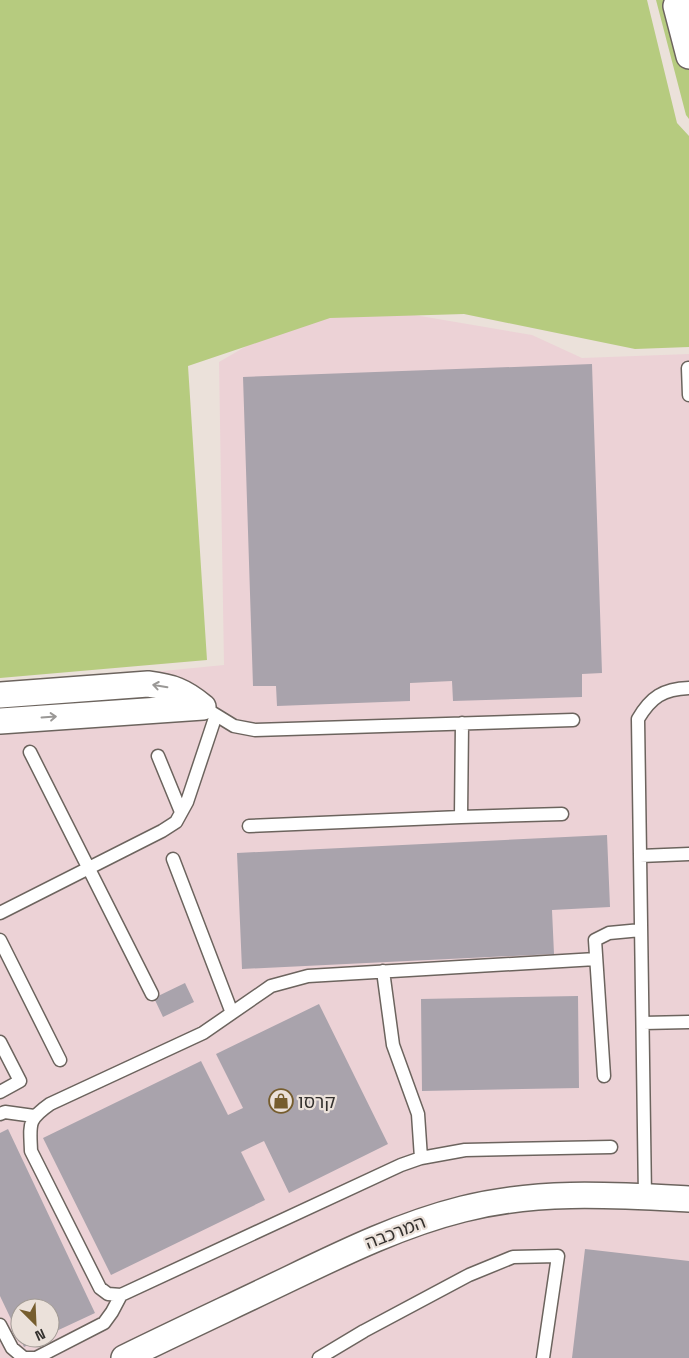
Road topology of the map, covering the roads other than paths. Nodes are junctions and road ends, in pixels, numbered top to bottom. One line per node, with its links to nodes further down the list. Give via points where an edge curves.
1 (678, 0): 2 (street, via 676,6)
2 (689, 56)
3 (688, 368): 4 (lane)
4 (689, 395)
5 (689, 688): 18 (lane, via 661,693 647,704 638,719)
6 (0, 695): 7 (street, one-way to 6, via 188,694 148,684)
7 (209, 711): 9 (street, one-way to 7); 10 (lane, via 234,726 255,730); 13 (lane, via 187,802)
8 (573, 720): 10 (lane)
9 (0, 721)
10 (462, 723): 15 (lane)
11 (30, 752): 20 (lane)
12 (158, 756): 13 (lane)
13 (181, 812): 20 (lane, via 176,822 162,831)
14 (562, 814): 15 (lane)
15 (461, 817): 16 (lane)
16 (249, 826)
17 (689, 854): 18 (lane)
18 (640, 856): 22 (lane)
19 (174, 859): 27 (lane)
20 (89, 868): 21 (lane); 26 (lane)
21 (0, 913)
22 (641, 930): 24 (lane, via 609,933 595,940); 29 (lane)
23 (0, 940): 31 (lane)
24 (596, 959): 25 (lane); 32 (lane)
25 (383, 972): 27 (lane, via 308,976 270,986); 37 (lane, via 393,1045 418,1114)
26 (152, 994)
27 (232, 1013): 35 (lane, via 203,1033 50,1104)
28 (689, 1022): 29 (lane)
29 (642, 1023): 38 (lane)
30 (0, 1042): 33 (lane, via 20,1081)
31 (60, 1060)
32 (604, 1076)
33 (0, 1092)
34 (0, 1114): 35 (lane)
35 (34, 1116): 40 (lane, via 30,1130 31,1151 100,1288 108,1294)
36 (611, 1147): 37 (lane, via 465,1150)
37 (421, 1158): 40 (lane)
38 (645, 1197): 39 (street, המרכבה); 42 (street, המרכבה, via 574,1195 530,1198 432,1218 362,1244)
39 (689, 1199)
40 (121, 1295): 41 (lane, via 104,1323 36,1358 24,1358 12,1348)
41 (0, 1325)
42 (124, 1358)
43 (319, 1358): 44 (lane, via 469,1275 513,1257 558,1256)
44 (543, 1358)

